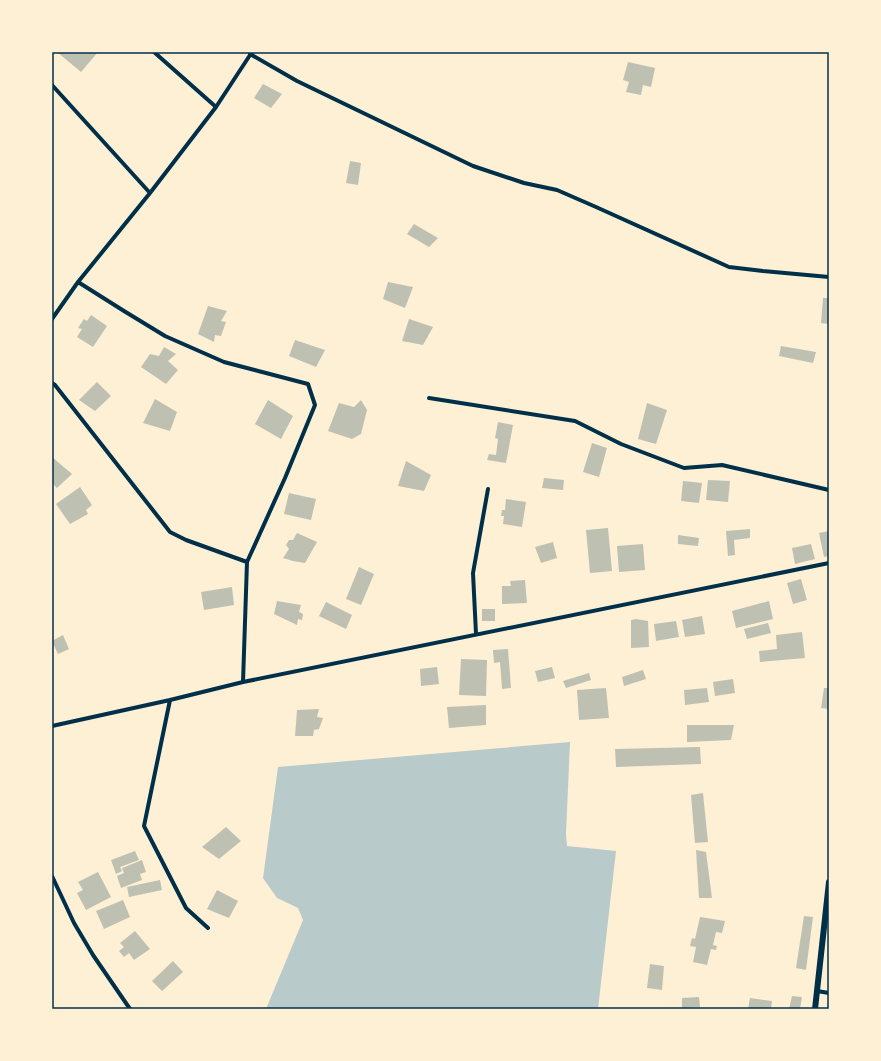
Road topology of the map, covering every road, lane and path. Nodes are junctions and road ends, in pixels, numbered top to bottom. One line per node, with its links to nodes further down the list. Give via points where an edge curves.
1 (154, 52): 4 (street)
2 (251, 53): 4 (street); 6 (street, via 298,81 473,166 524,183 557,190 729,267)
3 (52, 85): 5 (street)
4 (216, 107): 5 (street)
5 (150, 193): 7 (street)
6 (829, 277)
7 (78, 282): 8 (street); 13 (street, via 165,336 224,362 308,384 315,405)
8 (52, 319)
9 (52, 383): 13 (street, via 170,532)
10 (429, 398): 12 (street, via 575,421 621,444 684,468 722,465)
11 (488, 489): 15 (street, via 472,573)
12 (829, 490)
13 (247, 562): 16 (street)
14 (829, 562): 15 (street)
15 (476, 634): 16 (street)
16 (243, 682): 17 (street)
17 (170, 700): 18 (street); 21 (street, via 144,826 186,908)
18 (52, 726)
19 (52, 876): 24 (street, via 93,956)
20 (829, 882): 22 (main road)
21 (208, 928)
22 (817, 991): 23 (street); 25 (main road)
23 (829, 993)
24 (130, 1009)
25 (815, 1009)

